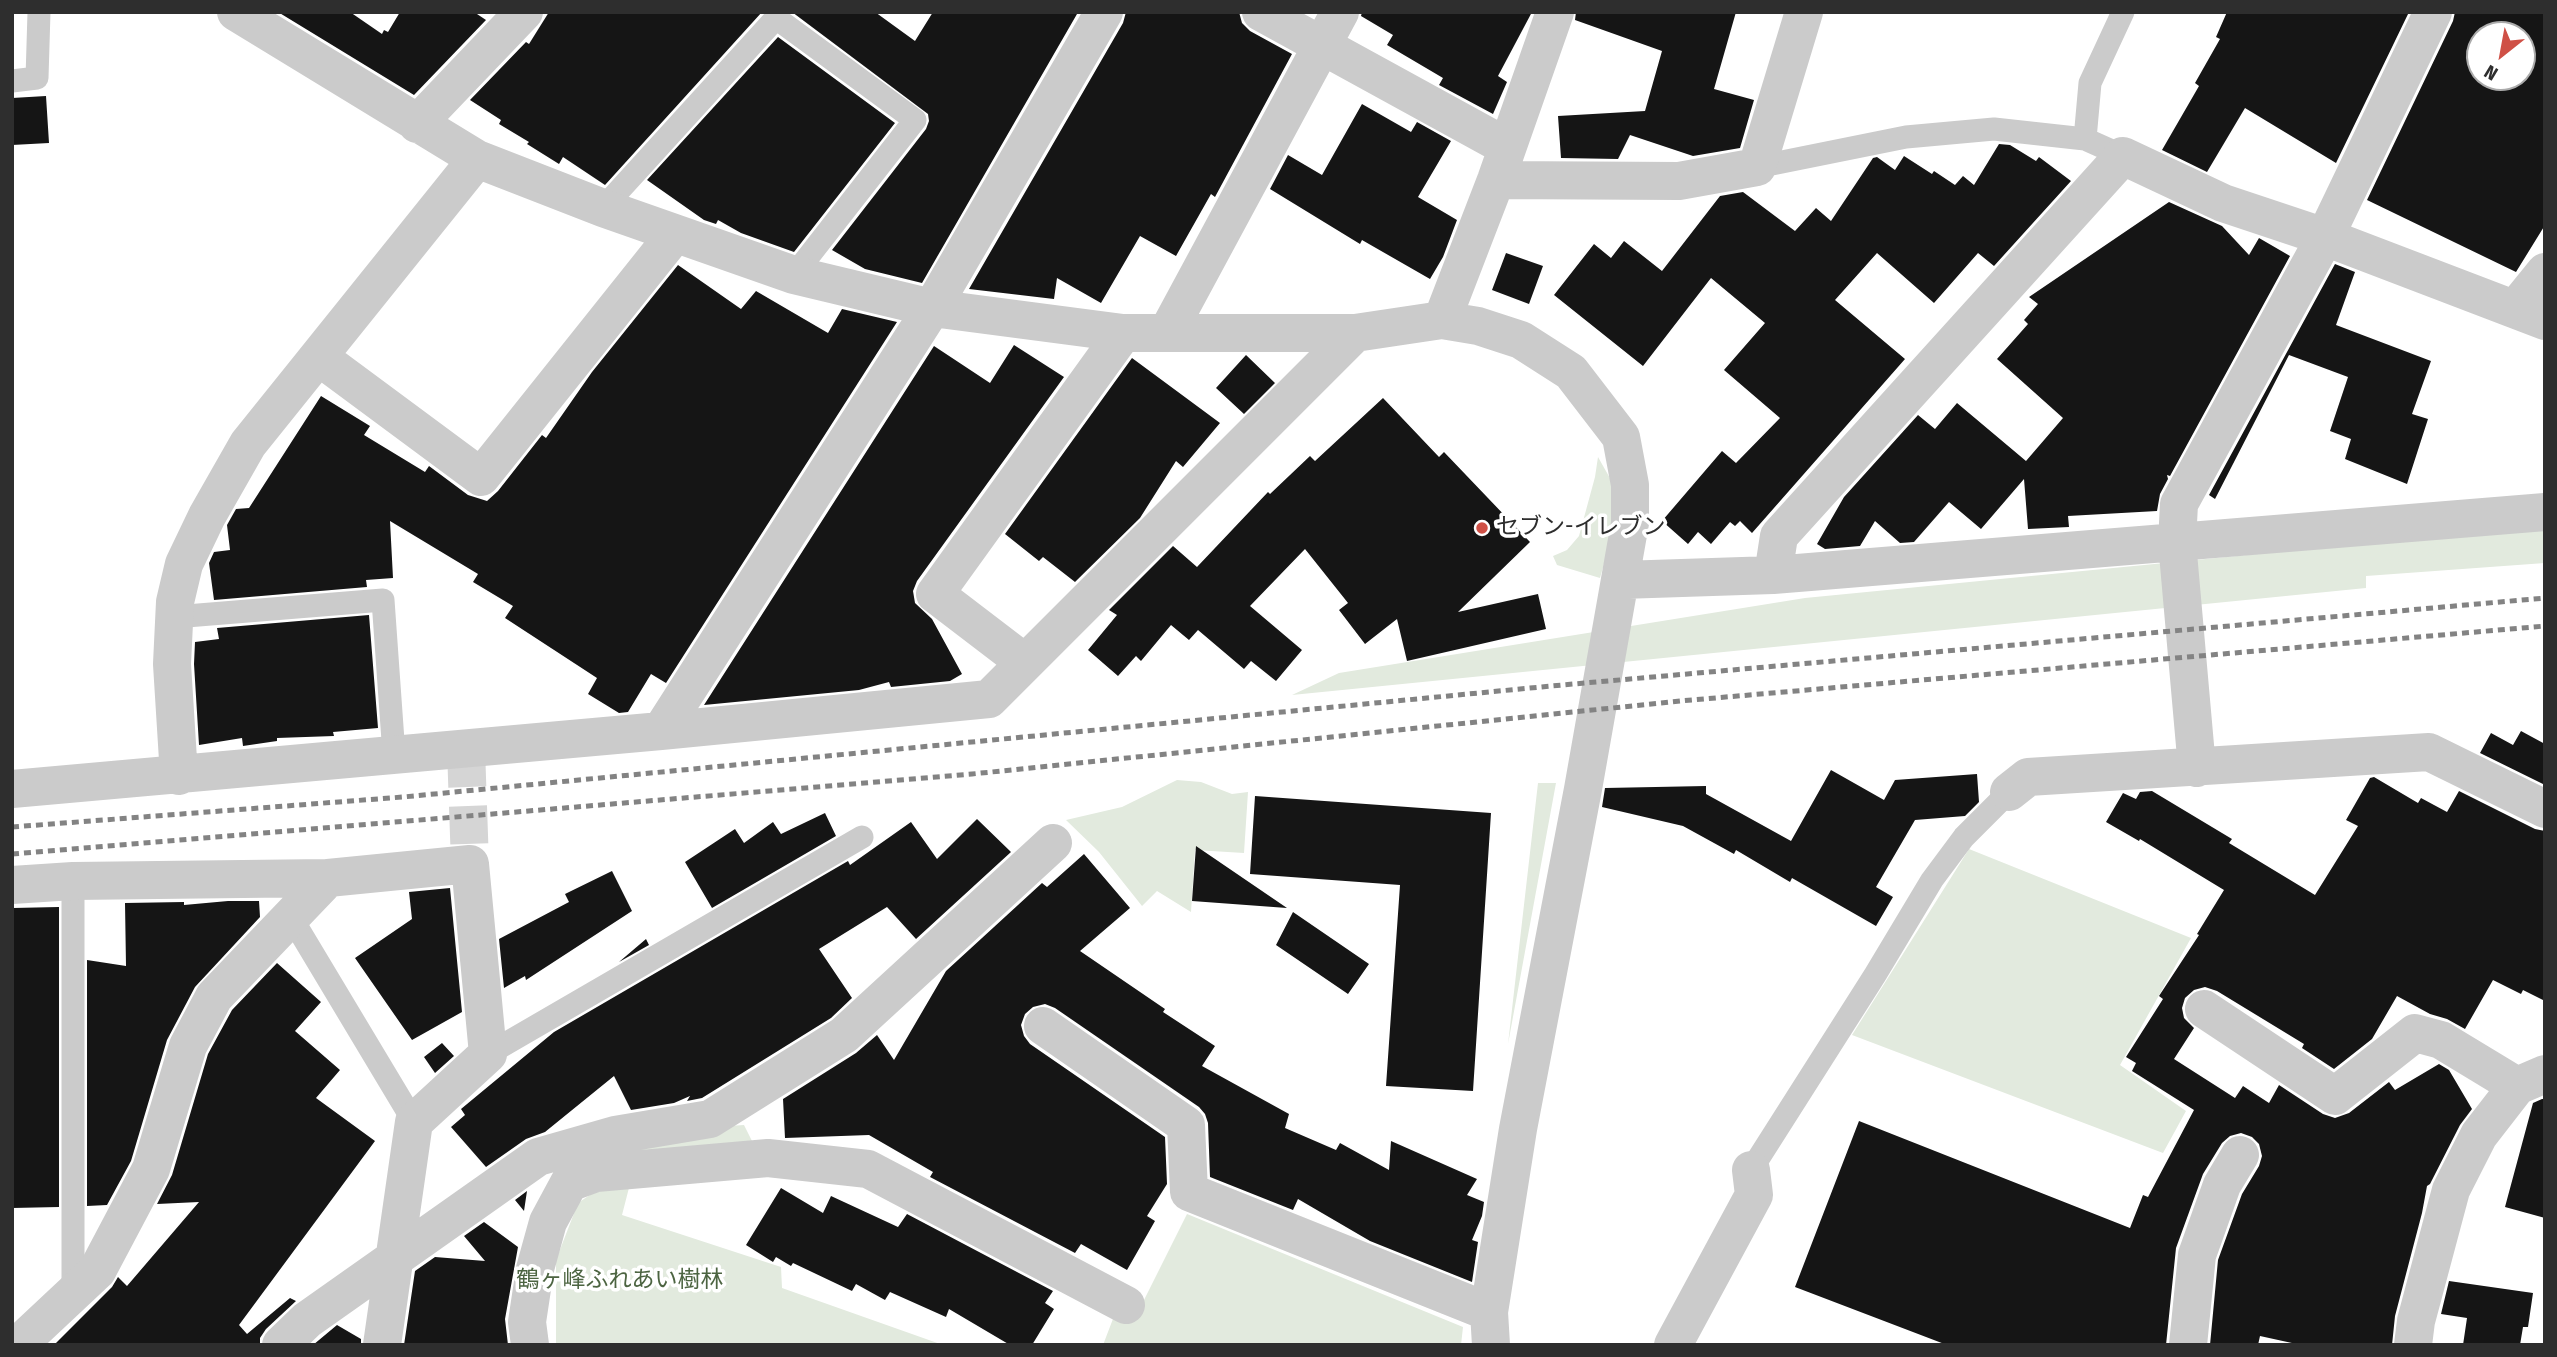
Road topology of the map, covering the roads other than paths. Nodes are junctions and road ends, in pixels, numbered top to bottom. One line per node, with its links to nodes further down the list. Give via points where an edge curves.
1 (39, 12): 12 (lane, via 37,78)
2 (236, 12): 13 (street)
3 (524, 12): 13 (street)
4 (1104, 12): 24 (street)
5 (1261, 12): 11 (street)
6 (1340, 12): 11 (street)
7 (1555, 12): 17 (street)
8 (1804, 12): 18 (street)
9 (2123, 12): 14 (lane, via 2090,83)
10 (2433, 12): 21 (street)
11 (1322, 46): 17 (street); 28 (street)
12 (12, 81)
13 (417, 124): 16 (street)
14 (2085, 139): 15 (lane); 18 (lane, via 1994,129 1906,137)
15 (2123, 156): 21 (street, via 2223,203); 33 (street, via 1779,536)
16 (477, 159): 19 (street); 30 (street)
17 (1502, 163): 18 (street, via 1679,181); 26 (street)
18 (1757, 167)
19 (603, 208): 20 (street); 23 (lane, via 776,18 915,120)
20 (675, 234): 23 (street); 30 (street, via 481,477)
21 (2325, 237): 25 (street); 32 (street, via 2179,504)
22 (2545, 272): 25 (street)
23 (794, 275): 24 (street)
24 (932, 308): 27 (street); 37 (street)
25 (2530, 315)
26 (1442, 320): 29 (street); 34 (street, via 1521,340 1571,372 1620,437 1630,485 1630,523)
27 (1122, 333): 28 (street); 36 (street, via 935,594)
28 (1167, 333): 29 (street)
29 (1354, 333): 36 (street)
30 (318, 357): 35 (street, via 248,444 214,504 184,564)
31 (2545, 512): 32 (street)
32 (2177, 542): 33 (street); 39 (street)
33 (1773, 575): 34 (street)
34 (1621, 580): 61 (street, via 1518,1129)
35 (174, 617): 38 (lane, via 383,600); 40 (street)
36 (1024, 663): 37 (street, via 989,699)
37 (662, 731): 38 (street)
38 (394, 755): 40 (street)
39 (2197, 768): 42 (street, via 2028,777); 43 (street, via 2429,752)
40 (179, 776): 41 (street)
41 (12, 789)
42 (2009, 792): 57 (lane, via 1964,837 1932,880)
43 (2545, 810)
44 (862, 837): 52 (lane)
45 (1053, 843): 56 (street, via 844,1035 710,1119 615,1135)
46 (328, 878): 47 (street); 49 (street); 52 (street, via 470,864)
47 (73, 881): 48 (street); 59 (lane)
48 (12, 885)
49 (291, 917): 54 (lane); 59 (street, via 214,997 188,1046 151,1169 97,1270)
50 (2204, 1009): 53 (street, via 2334,1096 2415,1033)
51 (1043, 1026): 61 (street, via 1186,1125 1189,1192)
52 (488, 1054): 54 (street)
53 (2531, 1080): 68 (street, via 2479,1135 2451,1190)
54 (414, 1122): 58 (street)
55 (2240, 1155): 67 (street, via 2222,1185 2197,1255)
56 (590, 1158): 58 (street, via 538,1157); 60 (street, via 768,1158 868,1169); 65 (street, via 548,1222 527,1322)
57 (1751, 1170): 66 (street, via 1754,1195)
58 (394, 1256): 63 (street, via 307,1320); 64 (street)
59 (73, 1294): 62 (street)
60 (1126, 1305)
61 (1490, 1328)
62 (18, 1345)
63 (281, 1345)
64 (382, 1345)
65 (530, 1345)
66 (1673, 1345)
67 (2188, 1345)
68 (2413, 1345)

